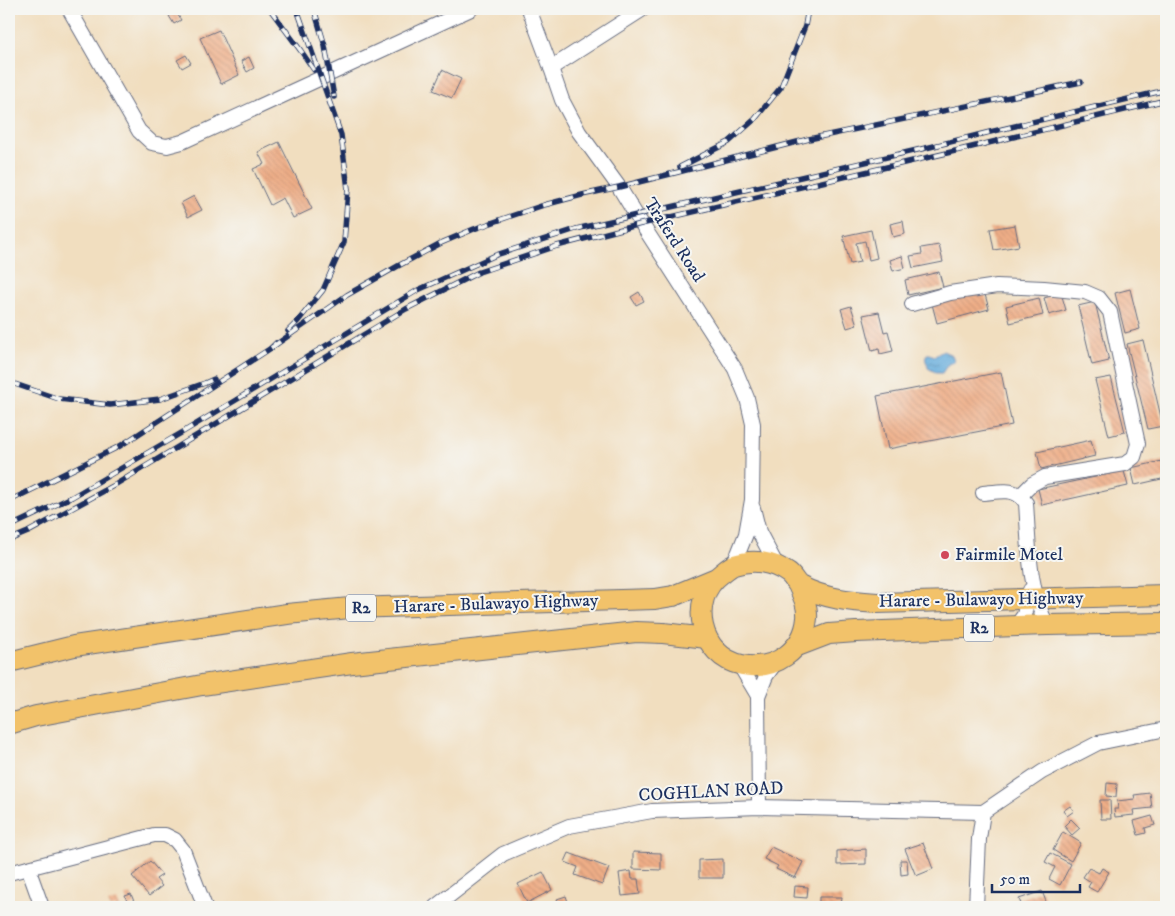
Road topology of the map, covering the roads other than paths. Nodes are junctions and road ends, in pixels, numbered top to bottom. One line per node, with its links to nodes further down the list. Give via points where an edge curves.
1 (69, 9): 2 (street, via 139,131 152,143 167,146 182,142)
2 (471, 9)
3 (529, 9): 5 (street, Traferd Road)
4 (643, 9): 5 (street)
5 (551, 68): 9 (street, Traferd Road, via 562,100 579,132 619,187 735,370 747,398 753,424)
6 (912, 304): 8 (street, via 950,293 997,286 1085,292 1099,298 1110,312 1138,444 1134,458 1125,464 1045,477)
7 (983, 494): 8 (street, via 1010,491)
8 (1020, 496): 14 (street, via 1026,503)
9 (752, 500): 10 (street, Traferd Road, via 746,534); 11 (street, Traferd Road, via 759,532)
10 (732, 566): 11 (highway, Harare - Bulawayo Highway / R2, via 747,562); 12 (highway, Harare - Bulawayo Highway / R2)
11 (777, 566): 13 (highway, Harare - Bulawayo Highway / R2)
12 (714, 579): 19 (highway, Harare - Bulawayo Highway / R2, via 701,607); 21 (highway, Harare - Bulawayo Highway / R2, via 672,596 655,599 350,608 287,614 74,646)
13 (798, 585): 14 (highway, Harare - Bulawayo Highway / R2, via 846,601 878,603); 20 (highway, Harare - Bulawayo Highway / R2, via 805,600 807,617 804,633)
14 (1032, 592): 15 (highway, Harare - Bulawayo Highway / R2); 17 (street); 18 (street, via 1024,615)
15 (1166, 595)
16 (1166, 623): 17 (highway, Harare - Bulawayo Highway / R2)
17 (1047, 625): 18 (highway, Harare - Bulawayo Highway / R2)
18 (1016, 626): 20 (highway, Harare - Bulawayo Highway / R2, via 829,634)
19 (707, 638): 23 (highway, Harare - Bulawayo Highway / R2, via 726,659); 25 (highway, Harare - Bulawayo Highway, via 636,632 352,663 202,684)
20 (795, 647): 22 (highway, Harare - Bulawayo Highway / R2)
21 (9, 662)
22 (776, 662): 23 (highway, Harare - Bulawayo Highway / R2, via 764,666); 24 (street)
23 (739, 664): 24 (street)
24 (758, 696): 27 (street)
25 (9, 724)
26 (1166, 729): 28 (street, via 1098,744 1042,772)
27 (760, 807): 28 (street, COGHLAN ROAD); 33 (street, COGHLAN ROAD, via 652,811 569,826 503,854)
28 (983, 812): 34 (street)
29 (28, 868): 30 (street); 31 (street); 32 (street, via 154,835 165,835 175,840 183,850)
30 (9, 872)
31 (42, 907)
32 (205, 907)
33 (435, 907)
34 (976, 907)

